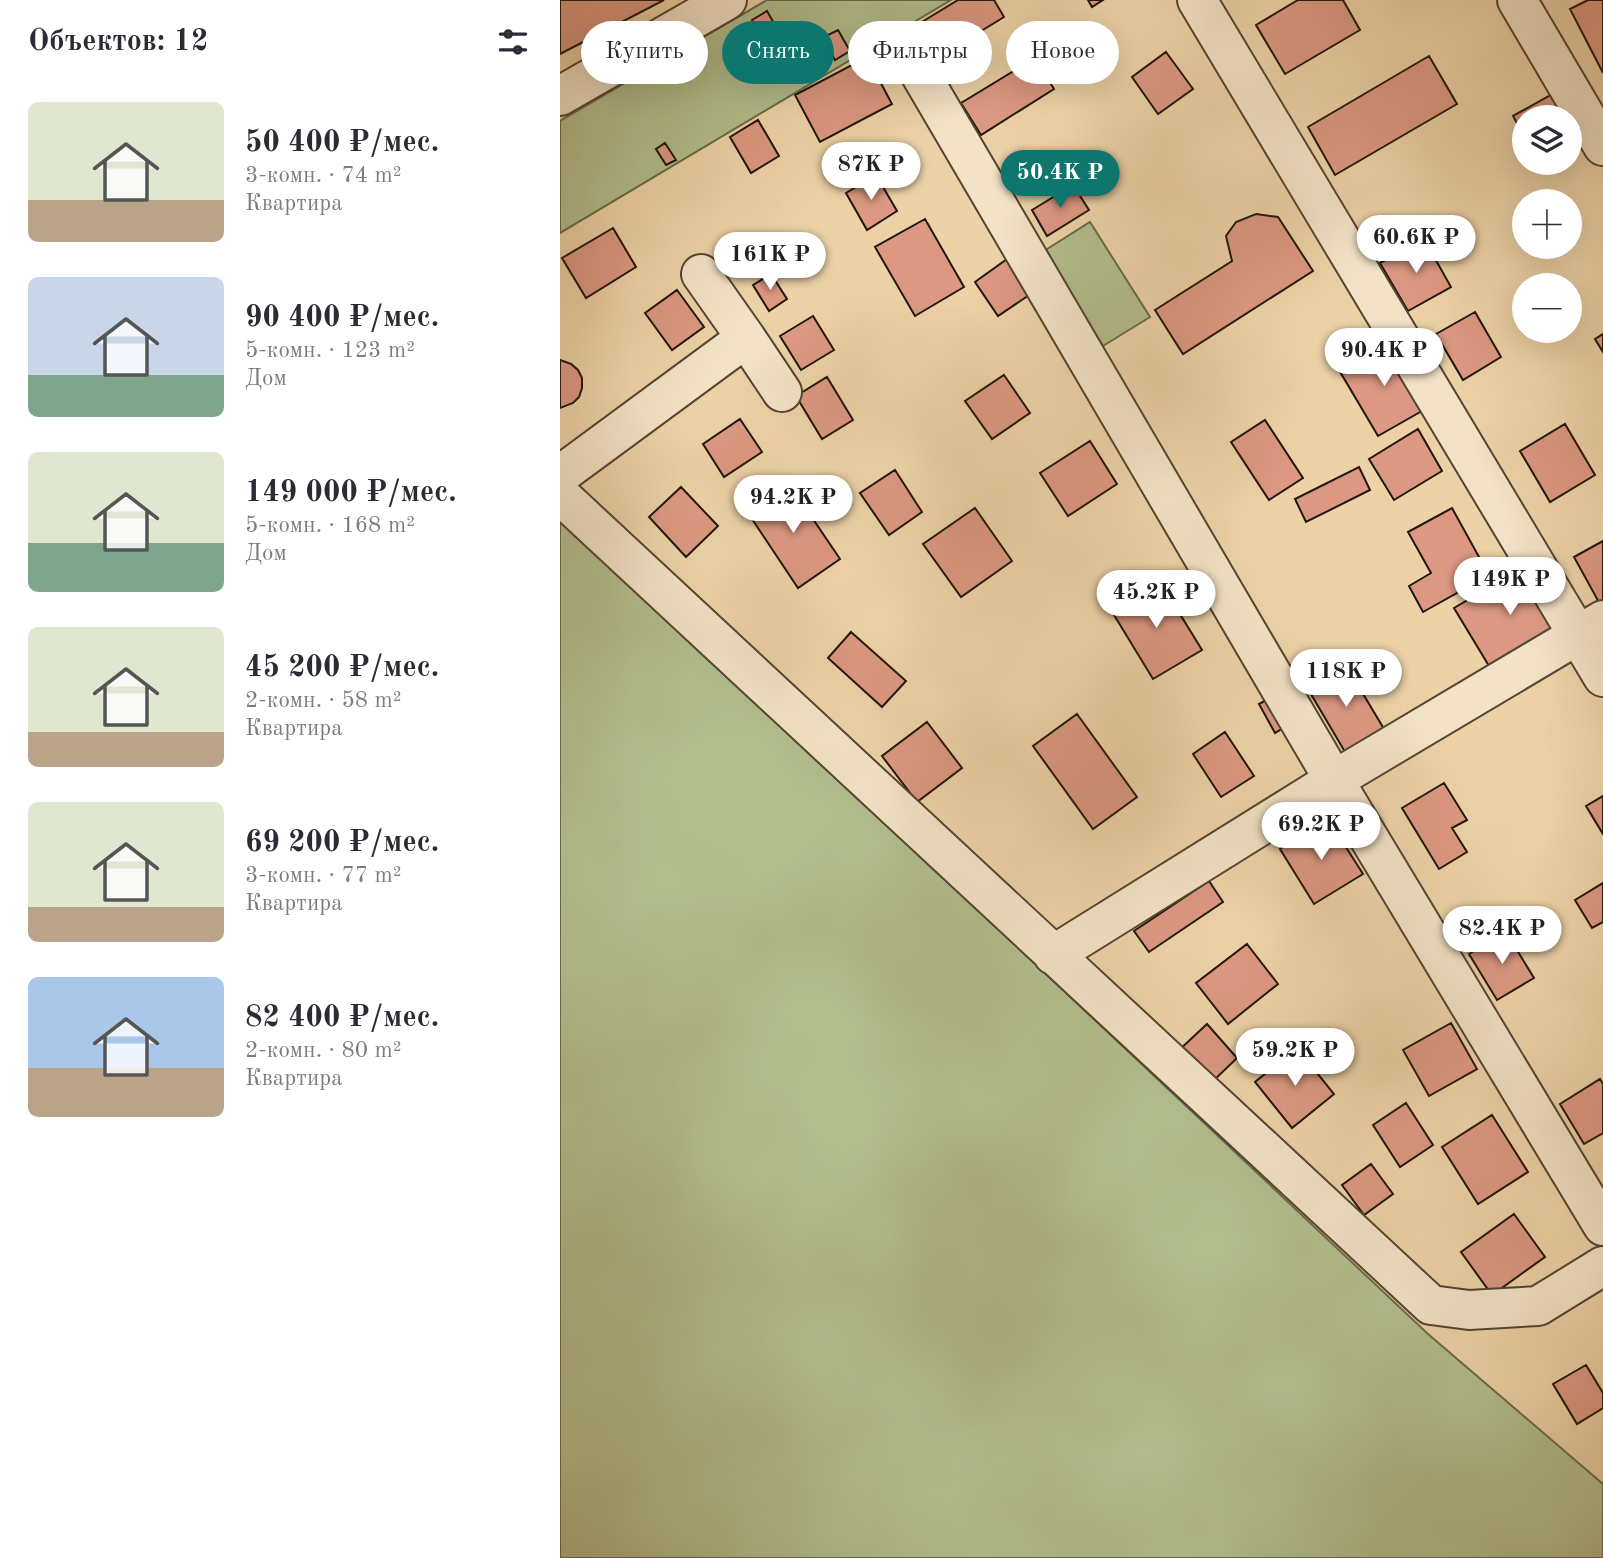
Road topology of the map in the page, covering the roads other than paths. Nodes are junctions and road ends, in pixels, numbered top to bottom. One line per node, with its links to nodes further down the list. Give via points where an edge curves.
1 (727, 0): 5 (street)
2 (1197, 0): 12 (street)
3 (1517, 0): 6 (street)
4 (926, 84): 14 (street)
5 (560, 96)
6 (1603, 146)
7 (701, 274): 8 (street)
8 (746, 338): 9 (street); 10 (street)
9 (782, 392)
10 (560, 475)
11 (560, 495): 15 (street)
12 (1590, 627): 13 (street); 14 (street)
13 (1603, 677)
14 (1334, 780): 15 (street); 16 (street)
15 (1053, 955): 17 (street, via 1431,1305 1469,1310 1538,1306)
16 (1603, 1226)
17 (1603, 1266)

